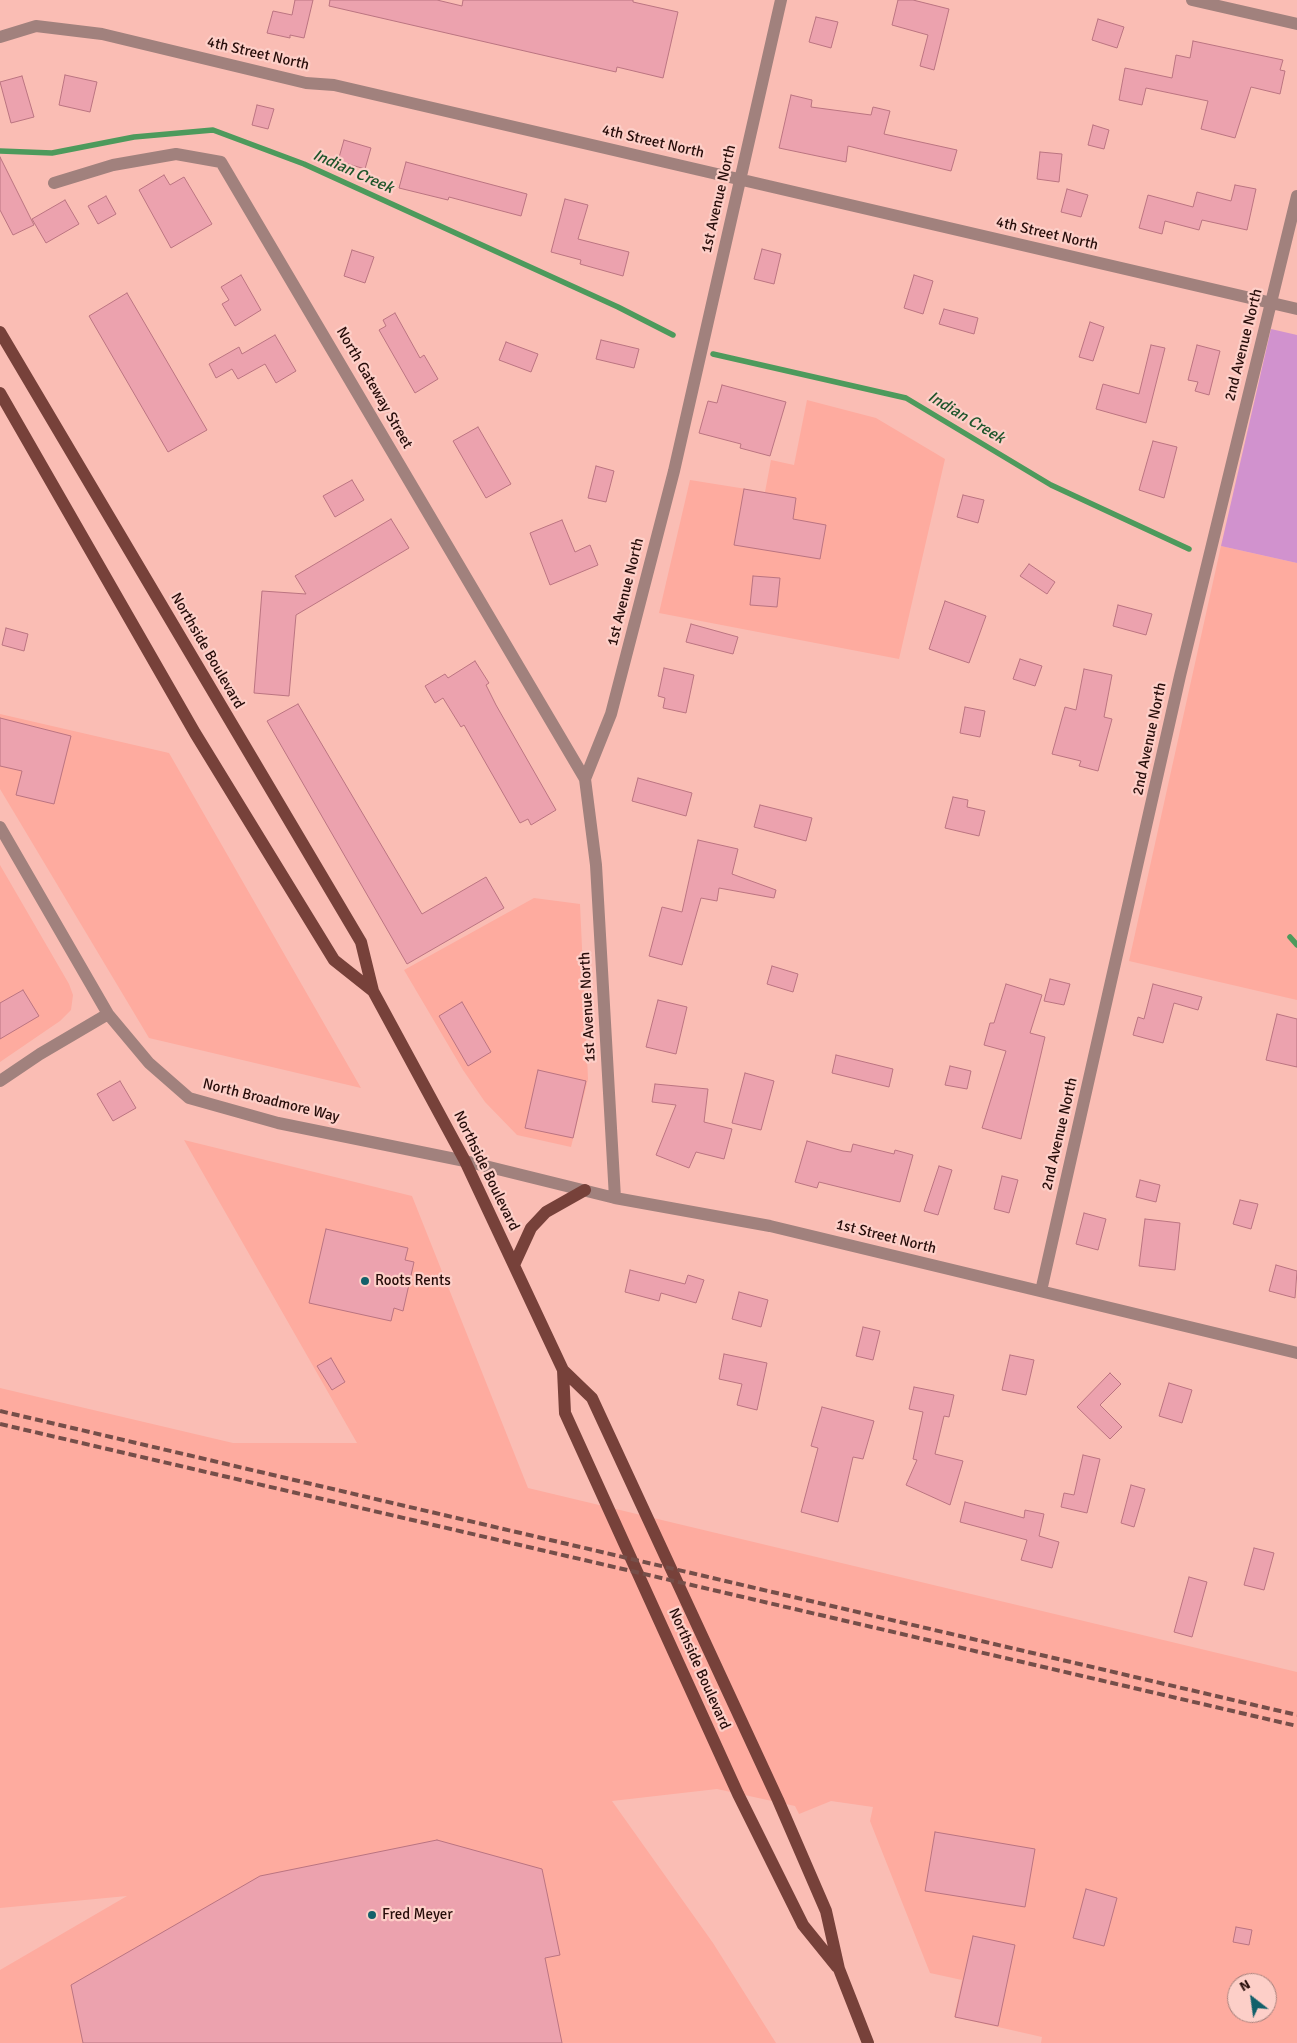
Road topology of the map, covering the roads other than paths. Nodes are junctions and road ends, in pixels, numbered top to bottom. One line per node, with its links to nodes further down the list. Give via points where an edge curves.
1 (781, 0): 5 (street, 1st Avenue North)
2 (1192, 0): 3 (street)
3 (1297, 24)
4 (0, 37): 5 (street, 4th Street North, via 36,26 102,34)
5 (740, 180): 8 (street, 4th Street North); 12 (street, 1st Avenue North, via 674,471 614,704)
6 (54, 183): 12 (street, North Gateway Street, via 113,165 176,154 221,162)
7 (1297, 196): 8 (street, 2nd Avenue North)
8 (1271, 303): 9 (street, 4th Street North); 21 (street, 2nd Avenue North, via 1180,676)
9 (1297, 309)
10 (0, 332): 14 (main road, Northside Boulevard, via 361,942)
11 (0, 393): 14 (main road, Northside Boulevard, via 195,733 334,960)
12 (585, 779): 19 (street, 1st Avenue North, via 596,865)
13 (0, 827): 15 (street, North Broadmore Way)
14 (373, 991): 17 (main road, Northside Boulevard)
15 (108, 1014): 16 (street); 17 (street, North Broadmore Way, via 150,1063 189,1098 278,1123)
16 (0, 1081)
17 (465, 1161): 18 (street, 1st Street North); 20 (main road, Northside Boulevard)
18 (585, 1190): 19 (street, 1st Street North); 20 (main road, via 546,1212 532,1228)
19 (615, 1198): 21 (street, 1st Street North, via 770,1226)
20 (514, 1265): 23 (main road, Northside Boulevard)
21 (1041, 1291): 22 (street, 1st Street North)
22 (1297, 1353)
23 (563, 1370): 24 (main road, Northside Boulevard, via 592,1398 626,1470 826,1912); 24 (main road, Northside Boulevard, via 565,1413 738,1794 803,1925)
24 (839, 1969): 25 (main road, Northside Boulevard)
25 (868, 2043)

